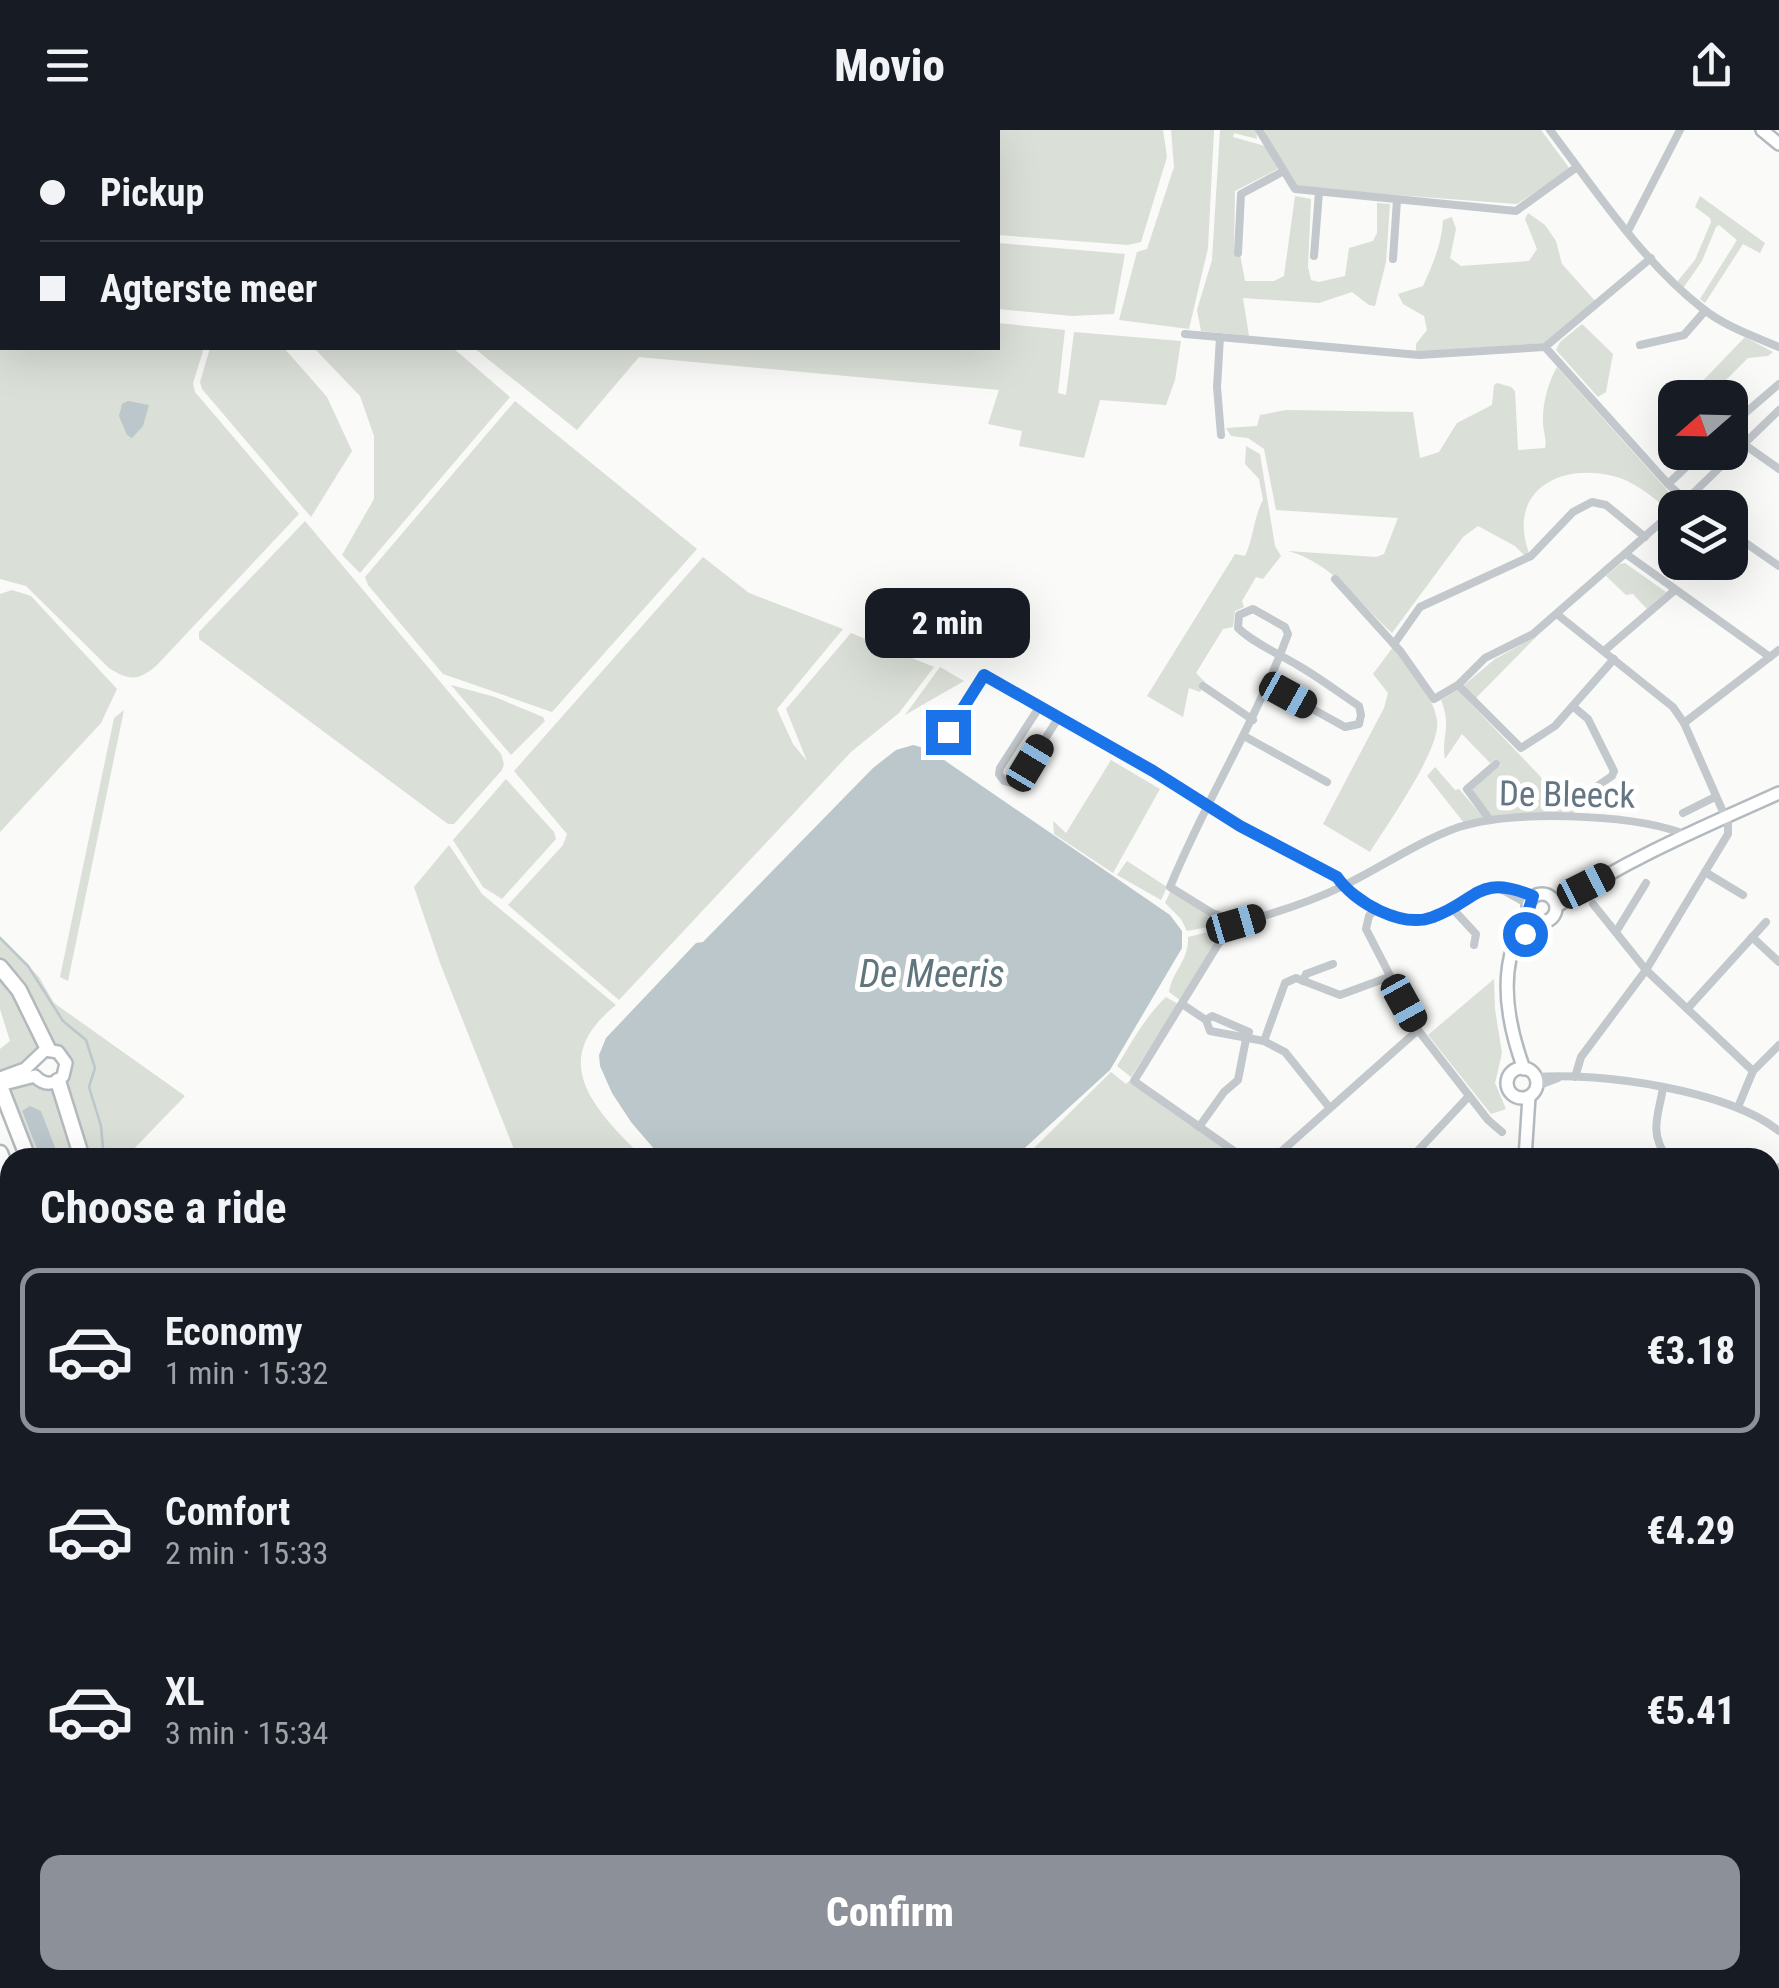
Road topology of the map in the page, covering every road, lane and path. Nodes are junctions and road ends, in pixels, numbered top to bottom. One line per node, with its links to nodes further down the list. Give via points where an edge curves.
1 (1259, 130): 7 (street)
2 (1550, 130): 6 (street)
3 (1680, 130): 10 (street)
4 (1762, 130): 5 (main road)
5 (1779, 144)
6 (1577, 166): 9 (street, via 1516,211); 10 (street)
7 (1282, 172): 8 (street, via 1292,187); 11 (street, via 1241,194)
8 (1319, 192): 9 (street); 12 (street)
9 (1398, 200): 14 (street)
10 (1628, 231): 13 (street)
11 (1238, 253)
12 (1314, 256)
13 (1652, 258): 15 (street); 19 (street)
14 (1393, 259)
15 (1705, 310): 18 (street, via 1684,335); 20 (street)
16 (1185, 334): 17 (street)
17 (1220, 337): 19 (street, via 1419,355); 24 (street)
18 (1640, 344)
19 (1545, 347): 30 (street)
20 (1779, 347)
21 (1779, 384): 23 (street)
22 (1779, 410): 25 (street)
23 (1748, 411)
24 (1221, 435)
25 (1748, 442)
26 (1748, 447): 27 (street)
27 (1779, 469)
28 (1683, 470): 30 (street)
29 (1718, 470): 32 (street)
30 (1668, 484): 31 (street)
31 (1671, 490)
32 (1697, 490)
33 (1658, 525): 34 (street)
34 (1645, 536): 36 (street); 41 (street, via 1606,505 1582,506 1531,556 1420,606)
35 (1748, 544): 37 (street)
36 (1626, 554): 39 (street); 40 (street)
37 (1779, 566)
38 (1335, 579): 41 (street)
39 (1674, 590): 43 (street); 45 (street)
40 (1558, 615): 43 (street); 48 (street, via 1486,658)
41 (1394, 644): 48 (street, via 1434,699)
42 (1779, 650): 45 (street)
43 (1604, 651): 46 (street)
44 (1280, 655): 44 (street, via 1285,627 1252,610 1238,615 1243,633); 47 (street); 47 (street, via 1359,706 1359,724 1345,726)
45 (1770, 657): 54 (street)
46 (1614, 660): 51 (street); 54 (street, via 1673,706)
47 (1268, 684): 53 (street)
48 (1458, 685): 51 (street, via 1522,748)
49 (1202, 686): 53 (street)
50 (1040, 706): 52 (street); 52 (street, via 1000,768 1004,782 1020,778); 55 (street, via 984,675)
51 (1575, 708): 61 (street, via 1588,719 1614,772)
52 (1059, 717): 62 (street)
53 (1253, 720): 56 (street)
54 (1684, 723): 60 (street)
55 (948, 732)
56 (1244, 736): 58 (street); 62 (street)
57 (1496, 764): 65 (street, via 1468,789)
58 (1326, 782)
59 (1779, 793): 64 (main road)
60 (1715, 797): 63 (street); 64 (street)
61 (1571, 804)
62 (1209, 806): 69 (street); 77 (street, via 1170,887)
63 (1682, 813)
64 (1725, 817): 66 (main road); 67 (street, via 1728,834)
65 (1490, 820): 66 (street, De Bleeck, via 1621,818); 69 (street, De Bleeck, via 1440,834)
66 (1682, 837): 71 (main road)
67 (1706, 872): 70 (street); 84 (street)
68 (1646, 883): 78 (street)
69 (1343, 886): 74 (street); 77 (street, De Bleeck)
70 (1743, 895)
71 (1555, 902): 75 (main road, via 1545,894); 75 (main road, via 1551,919)
72 (1593, 904): 78 (street)
73 (1451, 907): 74 (street, via 1416,920); 75 (street, via 1482,890 1512,887); 80 (street, via 1476,934)
74 (1376, 908): 85 (street, via 1366,929)
75 (1532, 909): 99 (main road, via 1520,930 1506,996)
76 (1766, 922): 79 (street)
77 (1232, 928): 87 (street)
78 (1616, 932): 84 (street)
79 (1752, 937): 81 (street); 88 (street)
80 (1474, 945)
81 (1778, 960)
82 (1333, 964): 86 (street)
83 (0, 966): 93 (highway)
84 (1646, 970): 88 (street); 96 (street, via 1581,1058)
85 (1389, 976): 86 (street, via 1340,994); 89 (street)
86 (1303, 981): 91 (street, via 1285,983)
87 (1182, 1004): 90 (street, via 1206,1020 1212,1016 1249,1032); 104 (street, via 1134,1081)
88 (1688, 1008): 95 (street)
89 (1418, 1030): 101 (street); 103 (street)
90 (1246, 1038): 91 (street); 104 (street, via 1238,1080)
91 (1264, 1041): 103 (street, via 1285,1052)
92 (1779, 1046): 95 (street)
93 (48, 1050): 94 (main road, via 39,1053); 97 (main road, via 65,1060)
94 (34, 1070): 97 (main road, via 44,1083); 98 (main road)
95 (1754, 1071): 102 (street)
96 (1575, 1077): 99 (street); 100 (street)
97 (58, 1081): 108 (highway)
98 (3, 1082): 107 (highway)
99 (1527, 1083): 112 (main road)
100 (1663, 1088): 102 (street); 113 (street, via 1655,1132)
101 (1469, 1096): 106 (street); 111 (street)
102 (1738, 1107): 105 (street)
103 (1328, 1108): 110 (street)
104 (1199, 1127): 109 (street)
105 (1779, 1131)
106 (1502, 1132)
107 (25, 1148)
108 (79, 1148)
109 (1229, 1148)
110 (1285, 1148)
111 (1420, 1148)
112 (1525, 1148)
113 (1660, 1148)

